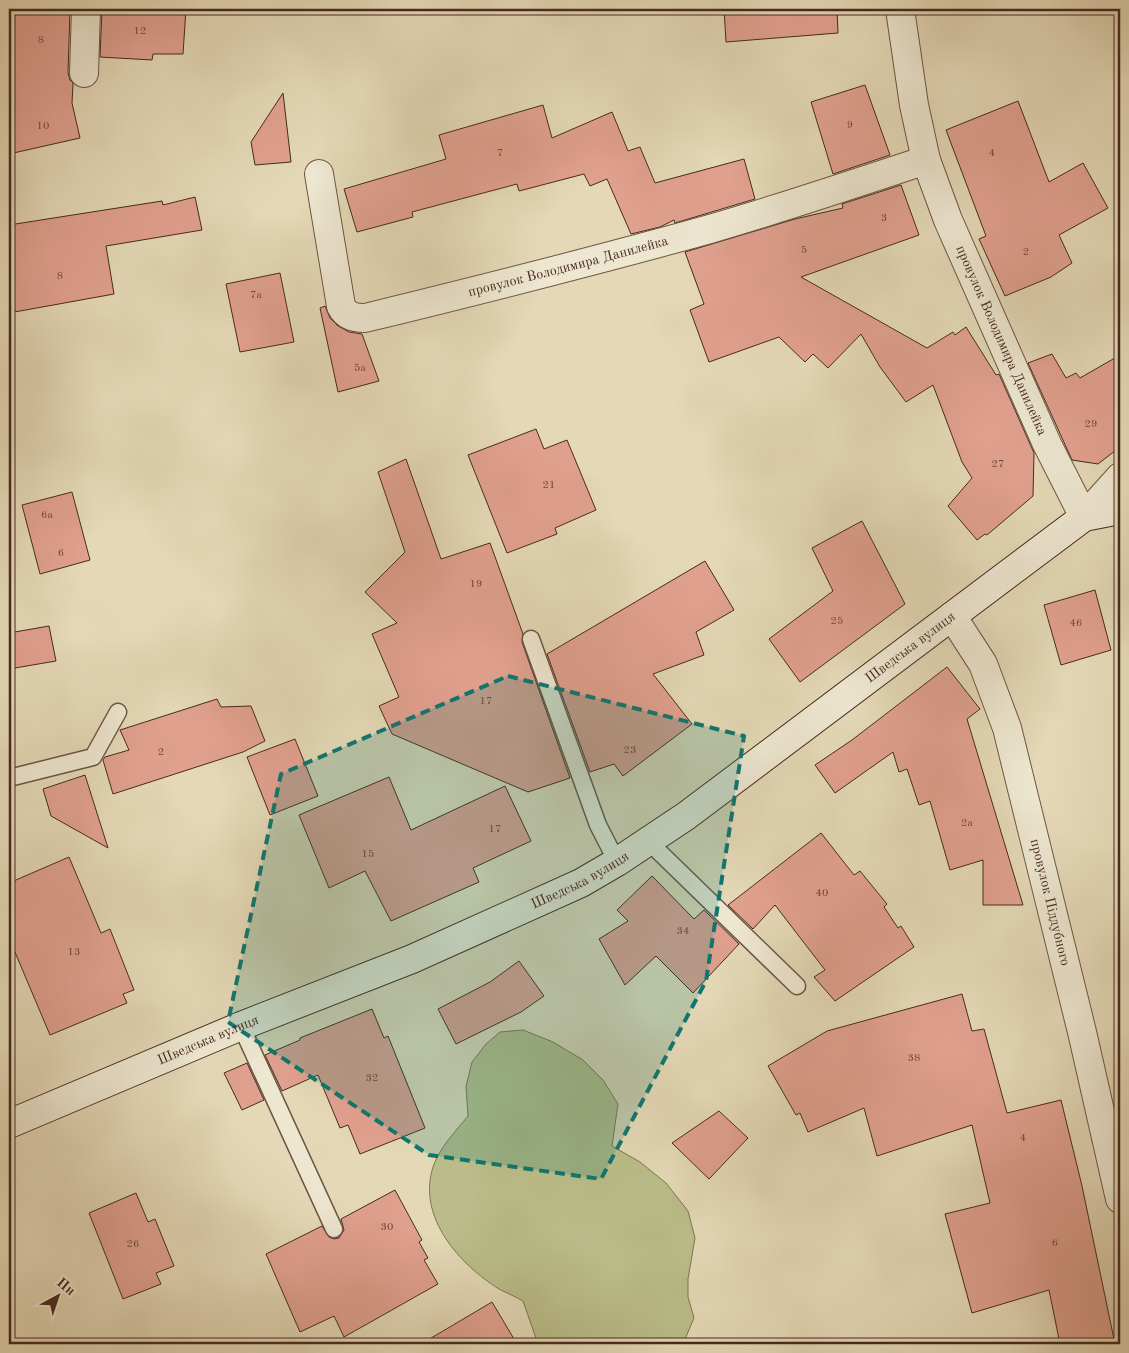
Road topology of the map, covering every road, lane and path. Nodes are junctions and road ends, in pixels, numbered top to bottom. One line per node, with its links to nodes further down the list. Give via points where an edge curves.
1 (86, 9): 3 (street)
2 (900, 9): 4 (street, провулок Володимира Данилейка)
3 (84, 74)
4 (926, 160): 5 (street, провулок Володимира Данилейка, via 710,229 365,318 351,316 341,306); 8 (street, провулок Володимира Данилейка, via 948,220 1047,444)
5 (319, 174)
6 (1120, 477): 8 (street, Шведська вулиця)
7 (1120, 510): 8 (street, Шведська вулиця)
8 (1084, 517): 9 (street, Шведська вулиця)
9 (952, 616): 13 (street, Шведська вулиця); 18 (street, провулок Піддубного, via 983,664 1007,728)
10 (531, 639): 14 (lane, via 598,826)
11 (118, 712): 12 (lane, via 93,757)
12 (9, 778)
13 (649, 842): 14 (street, Шведська вулиця); 15 (lane)
14 (617, 862): 16 (street, Шведська вулиця, via 581,883 412,959)
15 (797, 986)
16 (241, 1026): 17 (street, Шведська вулиця); 19 (lane)
17 (9, 1124)
18 (1120, 1199)
19 (334, 1229)

